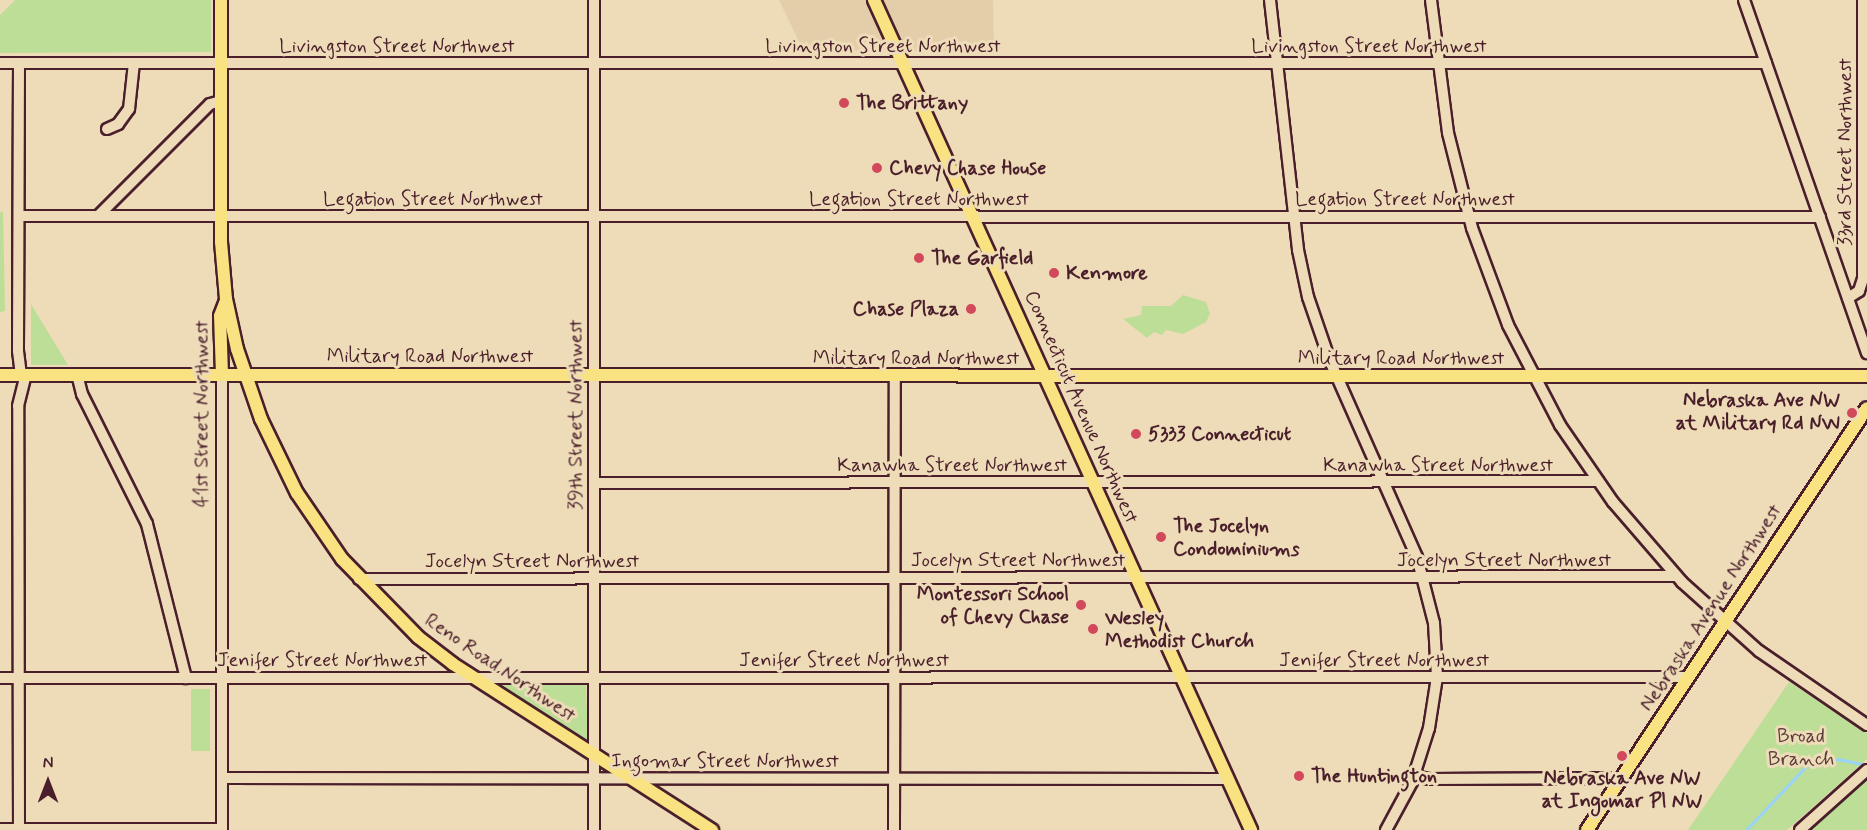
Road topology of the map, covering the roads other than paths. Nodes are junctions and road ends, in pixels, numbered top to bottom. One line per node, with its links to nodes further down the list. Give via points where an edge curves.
1 (221, 0): 11 (main road, 41st Street Northwest)
2 (594, 0): 13 (street, 39th Street Northwest)
3 (874, 0): 14 (main road, Connecticut Avenue Northwest)
4 (1270, 0): 15 (street)
5 (1431, 0): 16 (street)
6 (1744, 0): 12 (street)
7 (1863, 0): 17 (street, 33rd Street Northwest)
8 (0, 63): 9 (street, Livingston Street Northwest)
9 (19, 63): 10 (street, Livingston Street Northwest); 20 (street)
10 (134, 63): 11 (street, Livingston Street Northwest); 19 (street, via 129,109 118,124)
11 (221, 63): 13 (street, Livingston Street Northwest); 18 (main road, 41st Street Northwest)
12 (1766, 63): 16 (street, Livingston Street Northwest); 25 (street)
13 (594, 64): 14 (street, Livingston Street Northwest); 26 (street, 39th Street Northwest)
14 (903, 64): 15 (street, Livingston Street Northwest); 27 (main road, Connecticut Avenue Northwest)
15 (1277, 64): 16 (street, Livingston Street Northwest); 23 (street)
16 (1438, 64): 24 (street, via 1451,147)
17 (1865, 64): 28 (street, 33rd Street Northwest, via 1863,279 1859,291)
18 (221, 101): 21 (street, via 210,105); 22 (main road, 41st Street Northwest)
19 (107, 129)
20 (18, 216): 21 (street, Legation Street Northwest); 33 (street, via 18,351)
21 (98, 216): 22 (street, Legation Street Northwest)
22 (220, 216): 26 (street, Legation Street Northwest); 29 (main road, 41st Street Northwest)
23 (1294, 217): 24 (street, Legation Street Northwest); 27 (street, Legation Street Northwest); 41 (street, via 1308,297)
24 (1468, 217): 25 (street, Legation Street Northwest); 40 (street, via 1496,298)
25 (1820, 217): 28 (street)
26 (594, 218): 27 (street, Legation Street Northwest); 37 (street, 39th Street Northwest)
27 (973, 218): 39 (main road, Connecticut Avenue Northwest)
28 (1848, 297): 30 (street)
29 (226, 299): 31 (main road, Reno Road Northwest); 34 (main road, 41st Street Northwest, via 220,318)
30 (1867, 353)
31 (239, 356): 34 (main road); 35 (main road, Reno Road Northwest)
32 (77, 374): 33 (main road, Military Road Northwest); 34 (main road, Military Road Northwest); 60 (street, via 82,394 147,524)
33 (14, 375): 59 (street, via 18,406)
34 (222, 375): 35 (main road, Military Road Northwest); 61 (street, 41st Street Northwest)
35 (246, 375): 37 (main road, Military Road Northwest); 51 (main road, Reno Road Northwest, via 261,419 294,487 323,534)
36 (1867, 376): 40 (main road, Military Road Northwest)
37 (594, 377): 38 (main road, Military Road Northwest); 44 (street, 39th Street Northwest)
38 (895, 377): 39 (main road, Military Road Northwest); 45 (street)
39 (1046, 377): 41 (main road, Military Road Northwest); 46 (main road, Connecticut Avenue Northwest)
40 (1533, 377): 41 (main road, Military Road Northwest); 43 (street)
41 (1338, 378): 47 (street)
42 (1867, 408): 54 (main road, Nebraska Avenue Northwest)
43 (1598, 481): 47 (street, Kanawha Street Northwest); 48 (street)
44 (594, 483): 45 (street, Kanawha Street Northwest); 52 (street, 39th Street Northwest)
45 (894, 483): 46 (street, Kanawha Street Northwest); 53 (street)
46 (1094, 483): 47 (street, Kanawha Street Northwest); 49 (main road, Connecticut Avenue Northwest)
47 (1385, 483): 50 (street)
48 (1676, 576): 50 (street, Jocelyn Street Northwest); 54 (street)
49 (1137, 578): 50 (street, Jocelyn Street Northwest); 53 (street, Jocelyn Street Northwest); 64 (main road, Connecticut Avenue Northwest)
50 (1424, 578): 56 (street, via 1434,623)
51 (359, 579): 52 (street, Jocelyn Street Northwest); 62 (main road, Reno Road Northwest, via 418,637)
52 (594, 579): 53 (street, Jocelyn Street Northwest); 63 (street, 39th Street Northwest)
53 (894, 579): 55 (street)
54 (1724, 622): 57 (main road, Nebraska Avenue Northwest); 65 (street, via 1788,672)
55 (895, 677): 63 (street, Jenifer Street Northwest); 64 (street, Jenifer Street Northwest); 70 (street)
56 (1437, 677): 57 (street, Jenifer Street Northwest); 64 (street, Jenifer Street Northwest); 68 (street, via 1429,728)
57 (1689, 677): 71 (main road, Nebraska Avenue Northwest)
58 (0, 678): 59 (street, Jenifer Street Northwest)
59 (19, 678): 60 (street, Jenifer Street Northwest); 76 (street)
60 (186, 678): 61 (street, Jenifer Street Northwest)
61 (222, 678): 62 (street, Jenifer Street Northwest); 69 (street, 41st Street Northwest)
62 (475, 678): 63 (street, Jenifer Street Northwest); 66 (main road, Reno Road Northwest)
63 (594, 678): 66 (street, 39th Street Northwest)
64 (1182, 678): 74 (main road, Connecticut Avenue Northwest)
65 (1867, 725)
66 (594, 755): 72 (street, 39th Street Northwest); 73 (main road, Reno Road Northwest)
67 (1866, 771): 84 (street)
68 (1414, 776): 71 (street); 82 (street)
69 (222, 778): 72 (street, Ingomar Street Northwest); 77 (street, 41st Street Northwest)
70 (894, 778): 73 (street, Ingomar Street Northwest); 74 (street, Ingomar Street Northwest); 80 (street)
71 (1621, 778): 83 (main road, Nebraska Avenue Northwest)
72 (594, 779): 73 (street, Ingomar Street Northwest); 78 (street, 39th Street Northwest)
73 (630, 779): 79 (main road, Reno Road Northwest)
74 (1228, 779): 81 (main road, Connecticut Avenue Northwest)
75 (0, 829): 76 (street)
76 (18, 829): 77 (street)
77 (222, 829)
78 (594, 830)
79 (712, 830)
80 (894, 830)
81 (1251, 830)
82 (1386, 830)
83 (1587, 830)
84 (1800, 830)

